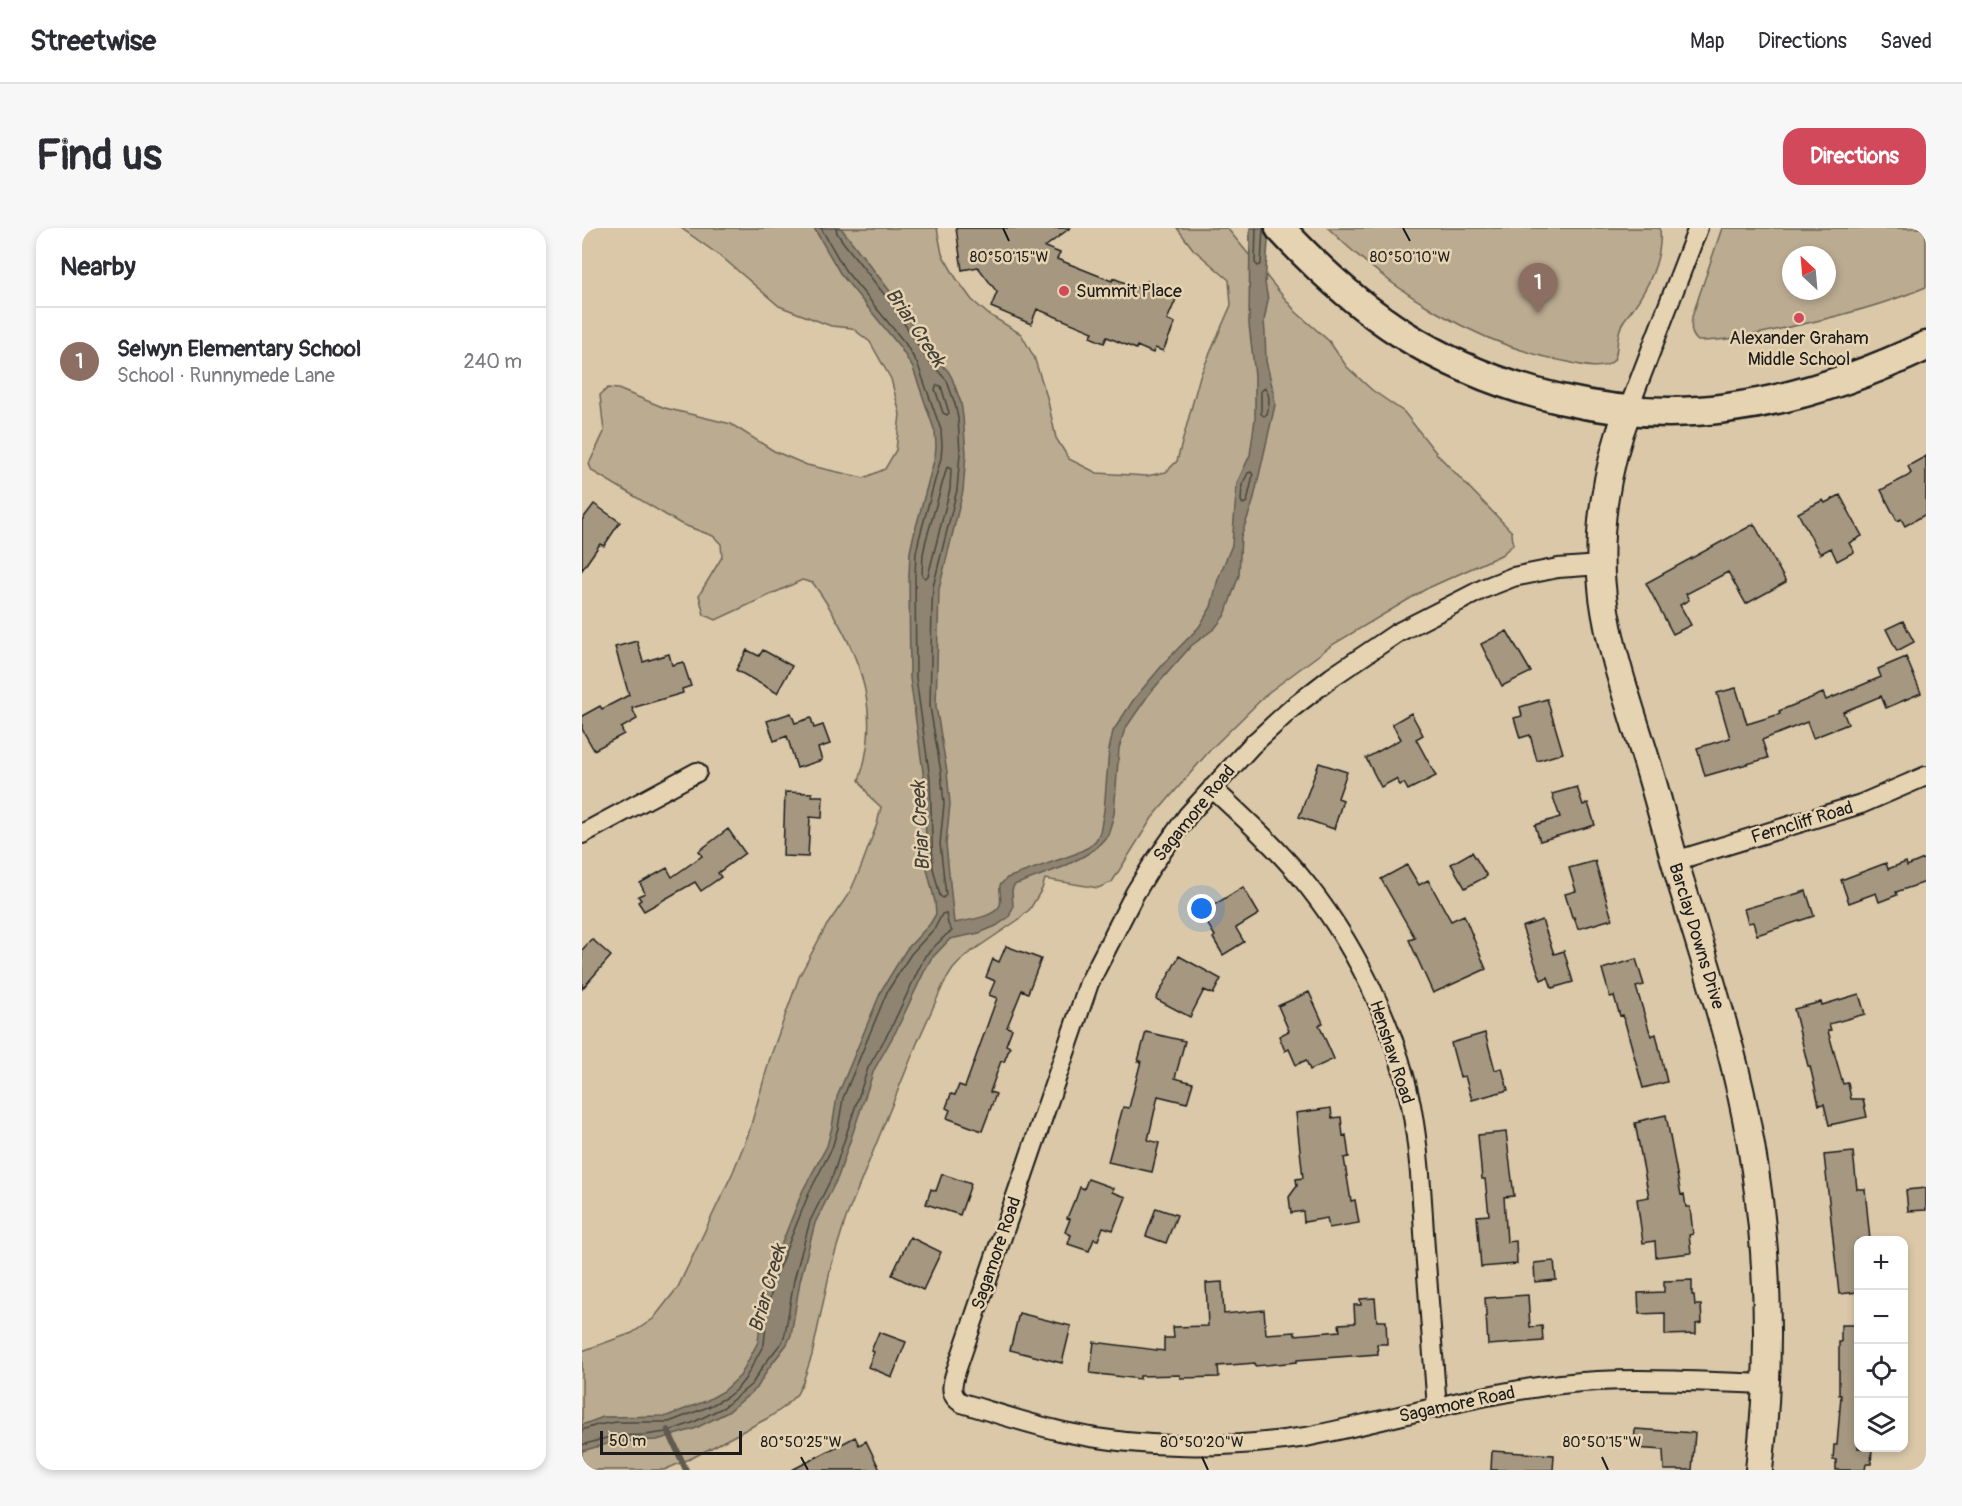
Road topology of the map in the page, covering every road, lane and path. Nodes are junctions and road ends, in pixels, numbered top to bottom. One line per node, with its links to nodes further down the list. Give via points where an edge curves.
1 (1280, 228): 4 (main road, via 1353,298 1427,348 1512,386)
2 (1698, 228): 4 (street)
3 (1926, 346): 4 (main road, via 1852,377 1765,401 1696,411)
4 (1628, 410): 5 (street, Barclay Downs Drive, via 1618,437 1604,504)
5 (1601, 565): 8 (street, Sagamore Road, via 1513,577 1397,633 1292,708); 10 (street, Barclay Downs Drive, via 1603,597 1621,675)
6 (697, 772): 9 (street)
7 (1926, 776): 10 (street, Ferncliff Road, via 1861,804)
8 (1212, 788): 12 (street, Henshaw Road, via 1276,849 1327,911 1365,976 1392,1042 1410,1102 1418,1151); 12 (street, Sagamore Road, via 1146,874 1089,983 957,1368 952,1393 962,1403 1063,1431 1180,1444 1279,1441)
9 (582, 834)
10 (1675, 861): 11 (street, Barclay Downs Drive, via 1734,1064 1751,1148 1767,1294)
11 (1766, 1384): 12 (street, Sagamore Road, via 1644,1380 1569,1383); 13 (street, Barclay Downs Drive)
12 (1437, 1408)
13 (1759, 1470)

